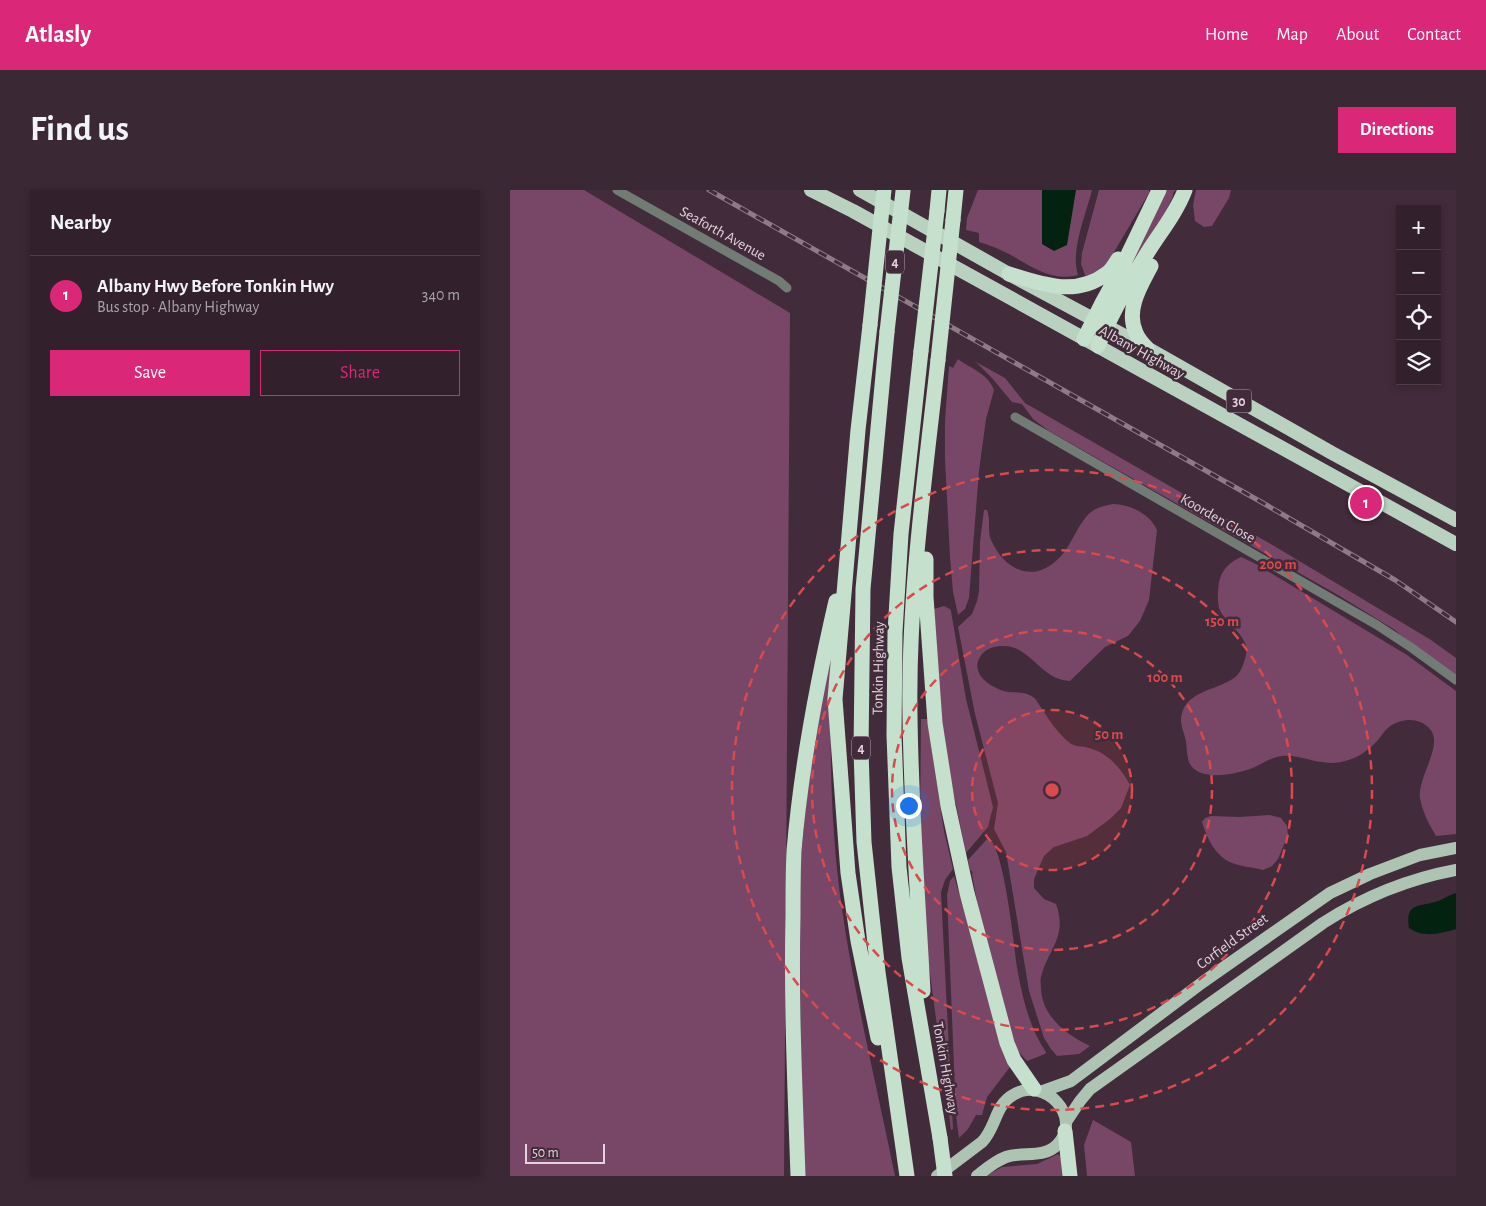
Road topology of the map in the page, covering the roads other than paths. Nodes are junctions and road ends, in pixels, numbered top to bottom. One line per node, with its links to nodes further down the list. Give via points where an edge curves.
1 (617, 190): 13 (street, Seaforth Avenue)
2 (811, 190): 15 (highway, Albany Highway / 30)
3 (860, 190): 12 (highway, Albany Highway / 30)
4 (884, 190): 22 (highway, bridge)
5 (939, 190): 26 (highway, Tonkin Highway, bridge, via 901,534 895,632 898,866 909,958)
6 (956, 190): 19 (highway, bridge)
7 (1159, 190): 11 (highway)
8 (1185, 190): 10 (highway)
9 (903, 191): 29 (highway, Tonkin Highway / 4, bridge, via 862,589 861,750 864,842 878,972)
10 (1172, 216): 14 (highway); 17 (highway, via 1158,253 1136,295 1133,326)
11 (1135, 239): 12 (highway, via 1106,274 1085,285 1070,288 1040,284); 14 (highway)
12 (1009, 274): 14 (highway, Albany Highway / 30)
13 (787, 288)
14 (1100, 323): 15 (highway); 16 (highway); 17 (highway, Albany Highway / 30)
15 (1084, 339): 16 (highway, Albany Highway / 30)
16 (1098, 346): 21 (highway, Albany Highway / 30)
17 (1147, 348): 20 (highway, Albany Highway / 30)
18 (1015, 417): 23 (street, Koorden Close, via 1377,625)
19 (926, 464): 26 (highway, via 914,601 910,714); 27 (highway, via 926,597 935,723 948,806 967,893 1007,1043 1014,1060)
20 (1456, 520)
21 (1456, 544)
22 (848, 551): 29 (highway, via 835,699 848,873 858,941); 31 (highway, via 819,680 794,852 792,994)
23 (1456, 680)
24 (1456, 848): 27 (main road, Corfield Street, via 1420,855 1330,894 1203,982 1071,1081)
25 (1456, 870): 28 (main road, via 1394,886 1323,923 1090,1089)
26 (928, 1070): 33 (highway, Tonkin Highway, bridge)
27 (1038, 1090): 28 (main road, via 1059,1103); 32 (main road, Corfield Street, via 1024,1090 1006,1099 988,1136)
28 (1065, 1126): 34 (main road, via 1062,1139 1050,1151 1007,1157); 35 (highway)
29 (902, 1136): 30 (highway, Tonkin Highway / 4)
30 (906, 1170)
31 (798, 1176)
32 (936, 1176)
33 (946, 1176)
34 (977, 1176)
35 (1070, 1176)

